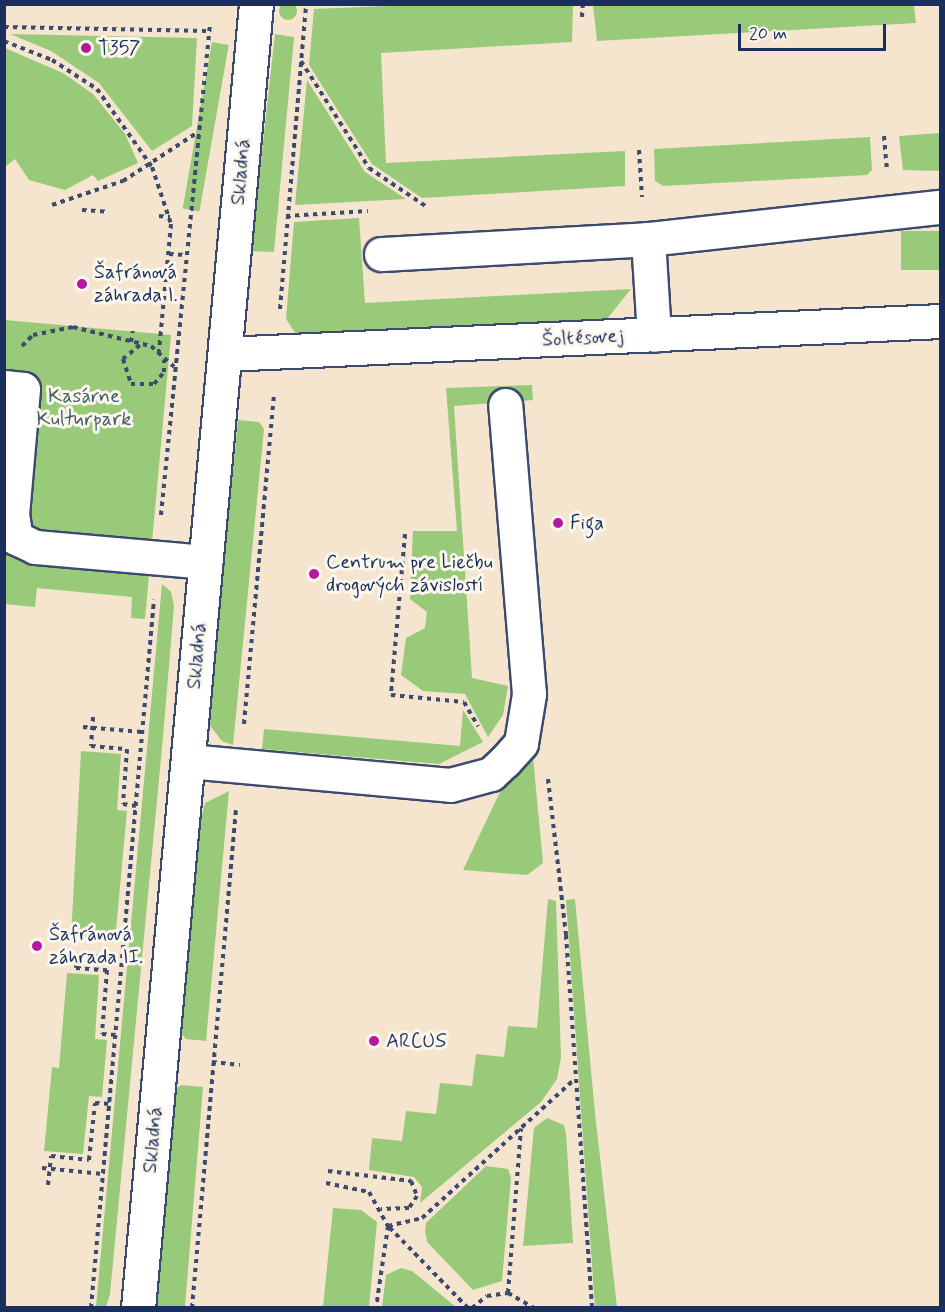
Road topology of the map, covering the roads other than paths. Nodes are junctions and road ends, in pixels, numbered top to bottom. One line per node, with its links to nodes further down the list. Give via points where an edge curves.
1 (256, 4): 7 (street, Skladná)
2 (940, 207): 3 (street)
3 (648, 239): 4 (street); 6 (street)
4 (381, 254)
5 (940, 321): 6 (street, Šoltésovej)
6 (654, 334): 7 (street, Šoltésovej)
7 (225, 354): 10 (street, Skladná)
8 (4, 387): 10 (street, via 23,389 12,514 16,538 35,547)
9 (505, 405): 11 (street, via 529,694 521,743 490,774 450,785)
10 (205, 561): 11 (street, Skladná)
11 (188, 761): 12 (street, Skladná)
12 (138, 1308)

